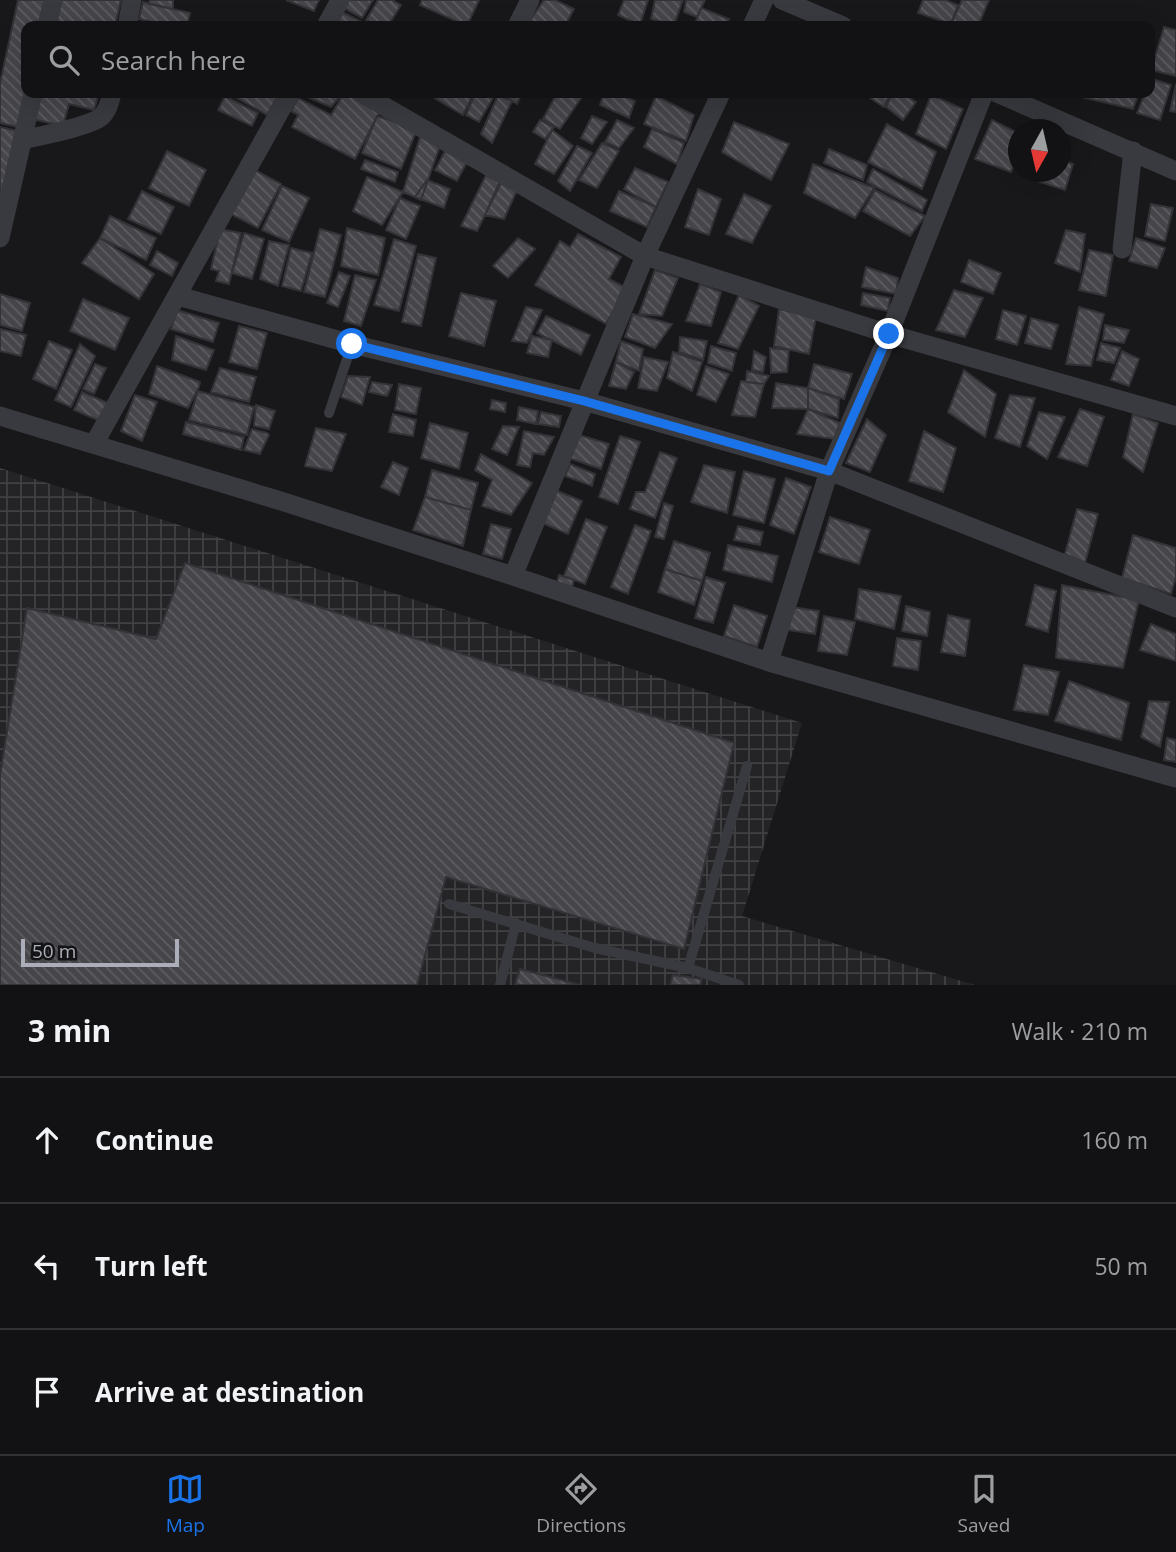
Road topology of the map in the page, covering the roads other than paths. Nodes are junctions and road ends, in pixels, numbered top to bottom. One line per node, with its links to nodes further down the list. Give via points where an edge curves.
1 (53, 0): 7 (street)
2 (132, 0): 8 (street)
3 (340, 0): 9 (street)
4 (530, 0): 10 (street)
5 (764, 0): 11 (street)
6 (782, 0): 12 (street)
7 (48, 21)
8 (128, 21)
9 (329, 21)
10 (520, 21)
11 (754, 21)
12 (831, 21)
13 (32, 98): 20 (street)
14 (111, 98): 20 (street, via 102,116 89,123)
15 (287, 98): 26 (street)
16 (370, 98): 25 (street)
17 (719, 98): 25 (street)
18 (982, 98): 27 (street)
19 (1009, 98): 21 (street)
20 (22, 140): 23 (street)
21 (1133, 151): 22 (street); 24 (street)
22 (1176, 171)
23 (0, 238)
24 (1122, 249)
25 (645, 256): 27 (street); 29 (street)
26 (178, 296): 28 (street); 33 (street)
27 (889, 334): 32 (street); 34 (street)
28 (352, 344): 29 (street); 30 (lane)
29 (584, 401): 34 (street); 35 (street)
30 (329, 414)
31 (0, 416): 33 (street)
32 (1176, 416)
33 (94, 444): 35 (street)
34 (829, 471): 36 (street); 37 (street)
35 (513, 576): 37 (street)
36 (1176, 608)
37 (769, 662): 39 (street)
38 (747, 766): 42 (lane)
39 (1176, 778)
40 (449, 904): 41 (lane)
41 (516, 923): 42 (lane, via 595,948); 43 (lane)
42 (688, 968): 44 (lane)
43 (500, 985)
44 (739, 985)

